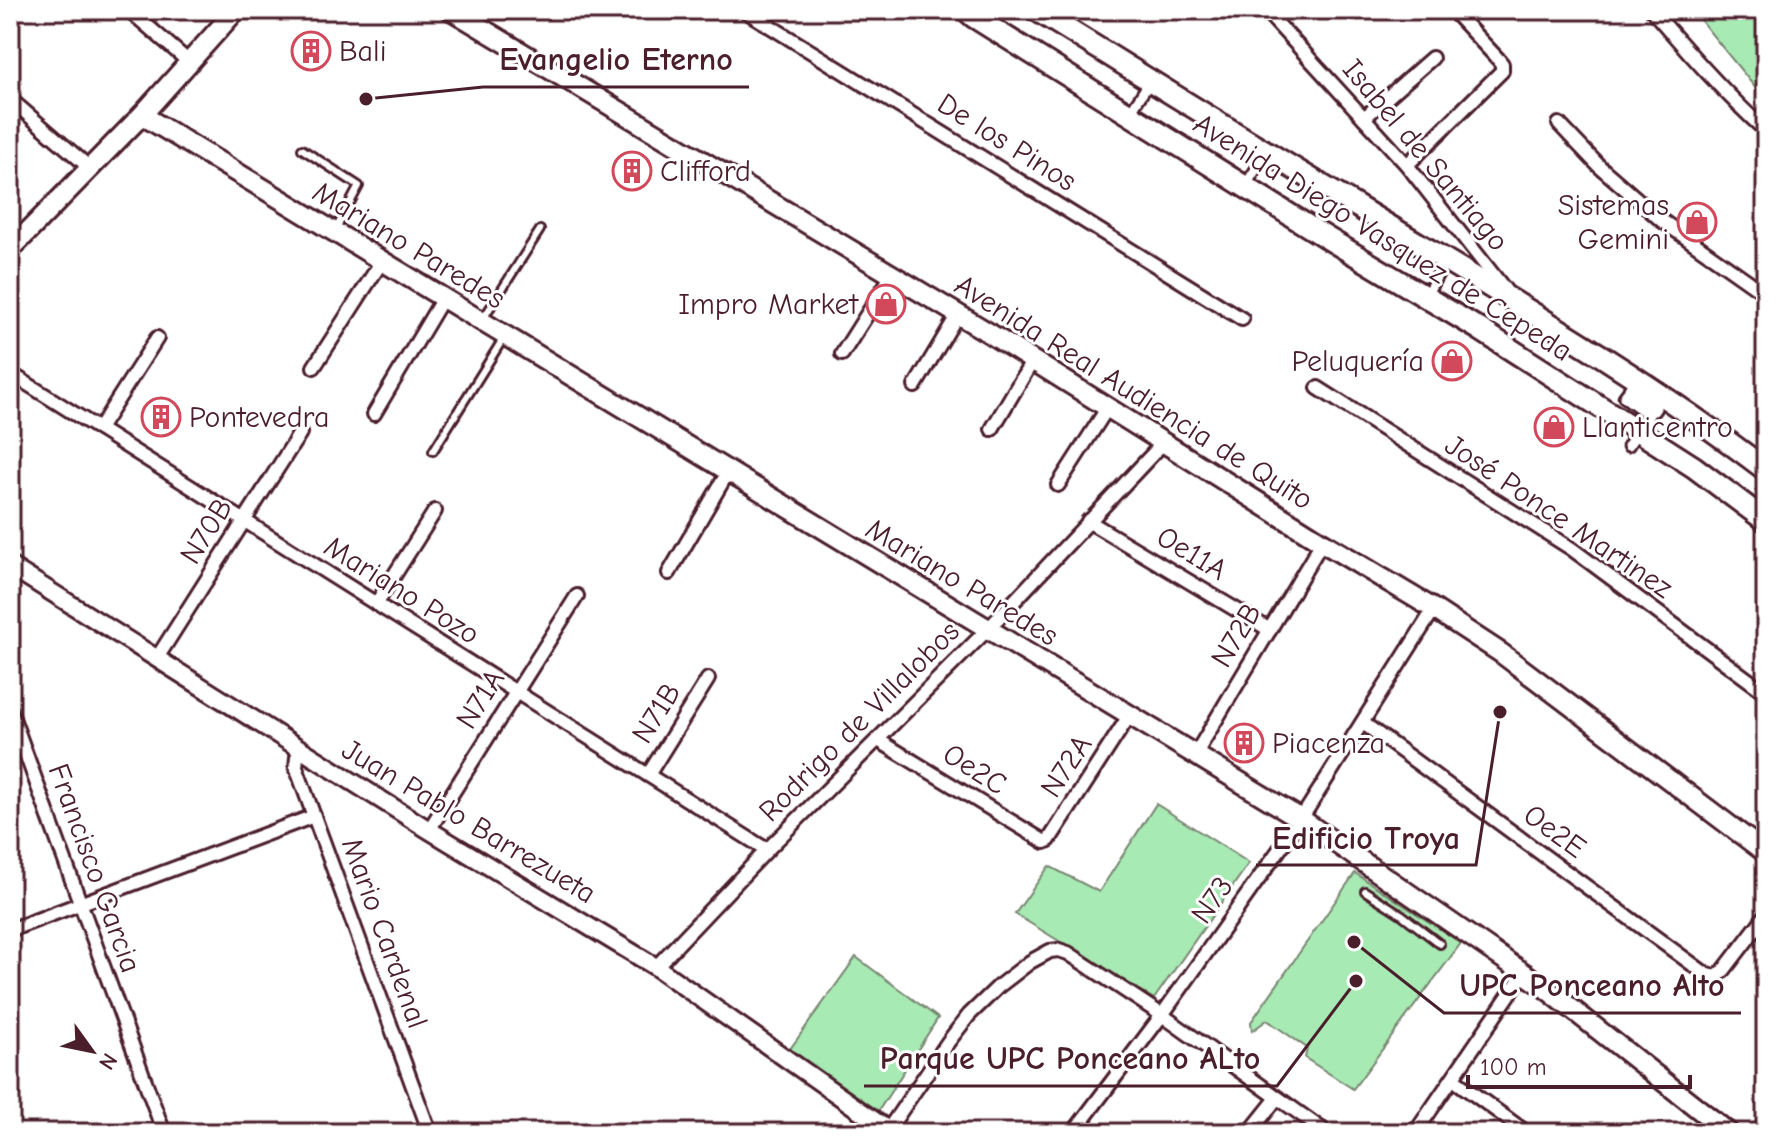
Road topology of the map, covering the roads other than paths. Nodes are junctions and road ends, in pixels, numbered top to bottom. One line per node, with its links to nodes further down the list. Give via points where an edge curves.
1 (129, 10): 11 (street)
2 (236, 10): 11 (main road)
3 (451, 10): 29 (main road, Avenida Real Audiencia de Quito)
4 (744, 10): 35 (street, De los Pinos)
5 (966, 10): 15 (main road, Avenida Diego Vasquez de Cepeda)
6 (1036, 10): 12 (main road, Avenida Diego Vasquez de Cepeda)
7 (1265, 10): 16 (street, Isabel de Santiago)
8 (1452, 10): 21 (street, via 1502,64 1502,71)
9 (1652, 10): 18 (street)
10 (1432, 58): 16 (street)
11 (189, 62): 14 (main road)
12 (1151, 80): 15 (street); 20 (main road, Avenida Diego Vasquez de Cepeda)
13 (10, 99): 22 (street)
14 (142, 115): 22 (main road); 25 (main road, Mariano Paredes)
15 (1129, 115): 23 (main road, Avenida Diego Vasquez de Cepeda)
16 (1364, 118): 21 (street, Isabel de Santiago)
17 (1559, 124): 30 (street, via 1661,220)
18 (1766, 131)
19 (302, 149): 25 (lane, via 359,186)
20 (1267, 152): 23 (street); 27 (main road, Avenida Diego Vasquez de Cepeda)
21 (1407, 165): 32 (street, Isabel de Santiago)
22 (91, 169): 26 (main road)
23 (1245, 187): 31 (main road, Avenida Diego Vasquez de Cepeda)
24 (540, 230): 36 (lane)
25 (334, 232): 28 (main road, Mariano Paredes)
26 (10, 250)
27 (1446, 260): 31 (street); 32 (main road, Avenida Diego Vasquez de Cepeda)
28 (382, 261): 33 (main road, Mariano Paredes); 41 (street)
29 (892, 275): 34 (main road, Avenida Real Audiencia de Quito); 39 (street)
30 (1766, 294)
31 (1425, 297): 51 (main road, Avenida Diego Vasquez de Cepeda)
32 (1513, 299): 45 (main road, Avenida Diego Vasquez de Cepeda)
33 (441, 301): 36 (main road, Mariano Paredes); 47 (street)
34 (958, 314): 40 (main road, Avenida Real Audiencia de Quito); 43 (street)
35 (1242, 319)
36 (481, 322): 37 (main road, Mariano Paredes)
37 (505, 336): 53 (lane); 55 (main road, Mariano Paredes)
38 (157, 338): 48 (street)
39 (842, 354)
40 (1033, 360): 46 (main road, Avenida Real Audiencia de Quito); 49 (street)
41 (314, 367)
42 (10, 373): 48 (street, Mariano Pozo)
43 (915, 386)
44 (1318, 388): 72 (street, José Ponce Martinez, via 1572,549)
45 (1666, 399): 51 (street, via 1662,404 1632,385 1629,389 1656,408 1627,393 1624,397 1649,415); 54 (main road, Avenida Diego Vasquez de Cepeda)
46 (1108, 407): 52 (main road, Avenida Real Audiencia de Quito); 56 (street)
47 (374, 414)
48 (99, 429): 58 (street, Mariano Pozo)
49 (992, 429)
50 (300, 433): 58 (street, N70B)
51 (1633, 438): 60 (main road, Avenida Diego Vasquez de Cepeda, via 1694,467)
52 (1164, 442): 59 (street, Rodrigo de Villalobos); 61 (main road, Avenida Real Audiencia de Quito)
53 (433, 451)
54 (1766, 470)
55 (728, 472): 63 (street); 67 (main road, Mariano Paredes)
56 (1058, 485)
57 (435, 511): 65 (street)
58 (244, 520): 65 (street, Mariano Pozo); 69 (street, N70B)
59 (1088, 521): 67 (street, Rodrigo de Villalobos); 68 (street, Oe11A)
60 (1766, 521)
61 (1322, 542): 66 (main road, Avenida Real Audiencia de Quito); 68 (street, N72B)
62 (10, 566): 69 (street, Juan Pablo Barrezueta)
63 (669, 573)
64 (577, 596): 71 (street, N71A)
65 (376, 604): 71 (street, Mariano Pozo)
66 (1434, 609): 75 (street, N73); 85 (main road, Avenida Real Audiencia de Quito, via 1501,653)
67 (987, 630): 74 (main road, Mariano Paredes); 76 (street, Rodrigo de Villalobos)
68 (1270, 630): 78 (street, N72B)
69 (157, 658): 77 (street, Juan Pablo Barrezueta)
70 (708, 679): 79 (street, N71B)
71 (516, 692): 79 (street, Mariano Pozo); 82 (street, N71A)
72 (1766, 693)
73 (10, 710): 88 (street, Francisco Garcia)
74 (1129, 716): 78 (main road, Mariano Paredes); 83 (street, N72A)
75 (1363, 723): 81 (street, N73); 90 (street, Oe2E, via 1707,975 1717,977)
76 (878, 740): 83 (street, Oe2C); 84 (street, Rodrigo de Villalobos)
77 (301, 751): 80 (street, Mario Cardenal, via 296,767); 82 (street, Juan Pablo Barrezueta)
78 (1195, 755): 81 (main road, Mariano Paredes)
79 (648, 775): 84 (street, Mariano Pozo)
80 (314, 816): 88 (street); 101 (street, Mario Cardenal)
81 (1301, 819): 87 (main road, Mariano Paredes); 95 (street, N73)
82 (429, 830): 93 (street, Juan Pablo Barrezueta)
83 (1045, 842)
84 (767, 850): 93 (street, Rodrigo de Villalobos)
85 (1766, 853)
86 (1365, 891): 89 (lane)
87 (1413, 897): 89 (lane); 94 (main road, Mariano Paredes)
88 (79, 904): 91 (street); 100 (street, Francisco Garcia)
89 (1401, 914): 92 (lane)
90 (1766, 915)
91 (10, 930)
92 (1440, 944)
93 (656, 967): 99 (street, Juan Pablo Barrezueta)
94 (1524, 973): 96 (street); 107 (main road, Mariano Paredes)
95 (1162, 1015): 97 (street); 99 (street, via 1068,953 1050,951 999,986 969,1015); 102 (street, N73)
96 (1453, 1079): 105 (street); 106 (street)
97 (1277, 1098): 103 (street); 104 (street)
98 (1766, 1123): 108 (street)
99 (888, 1132)
100 (164, 1133)
101 (428, 1133)
102 (1073, 1133)
103 (1249, 1133)
104 (1327, 1133)
105 (1415, 1133)
106 (1527, 1133)
107 (1729, 1133)
108 (1759, 1133)

